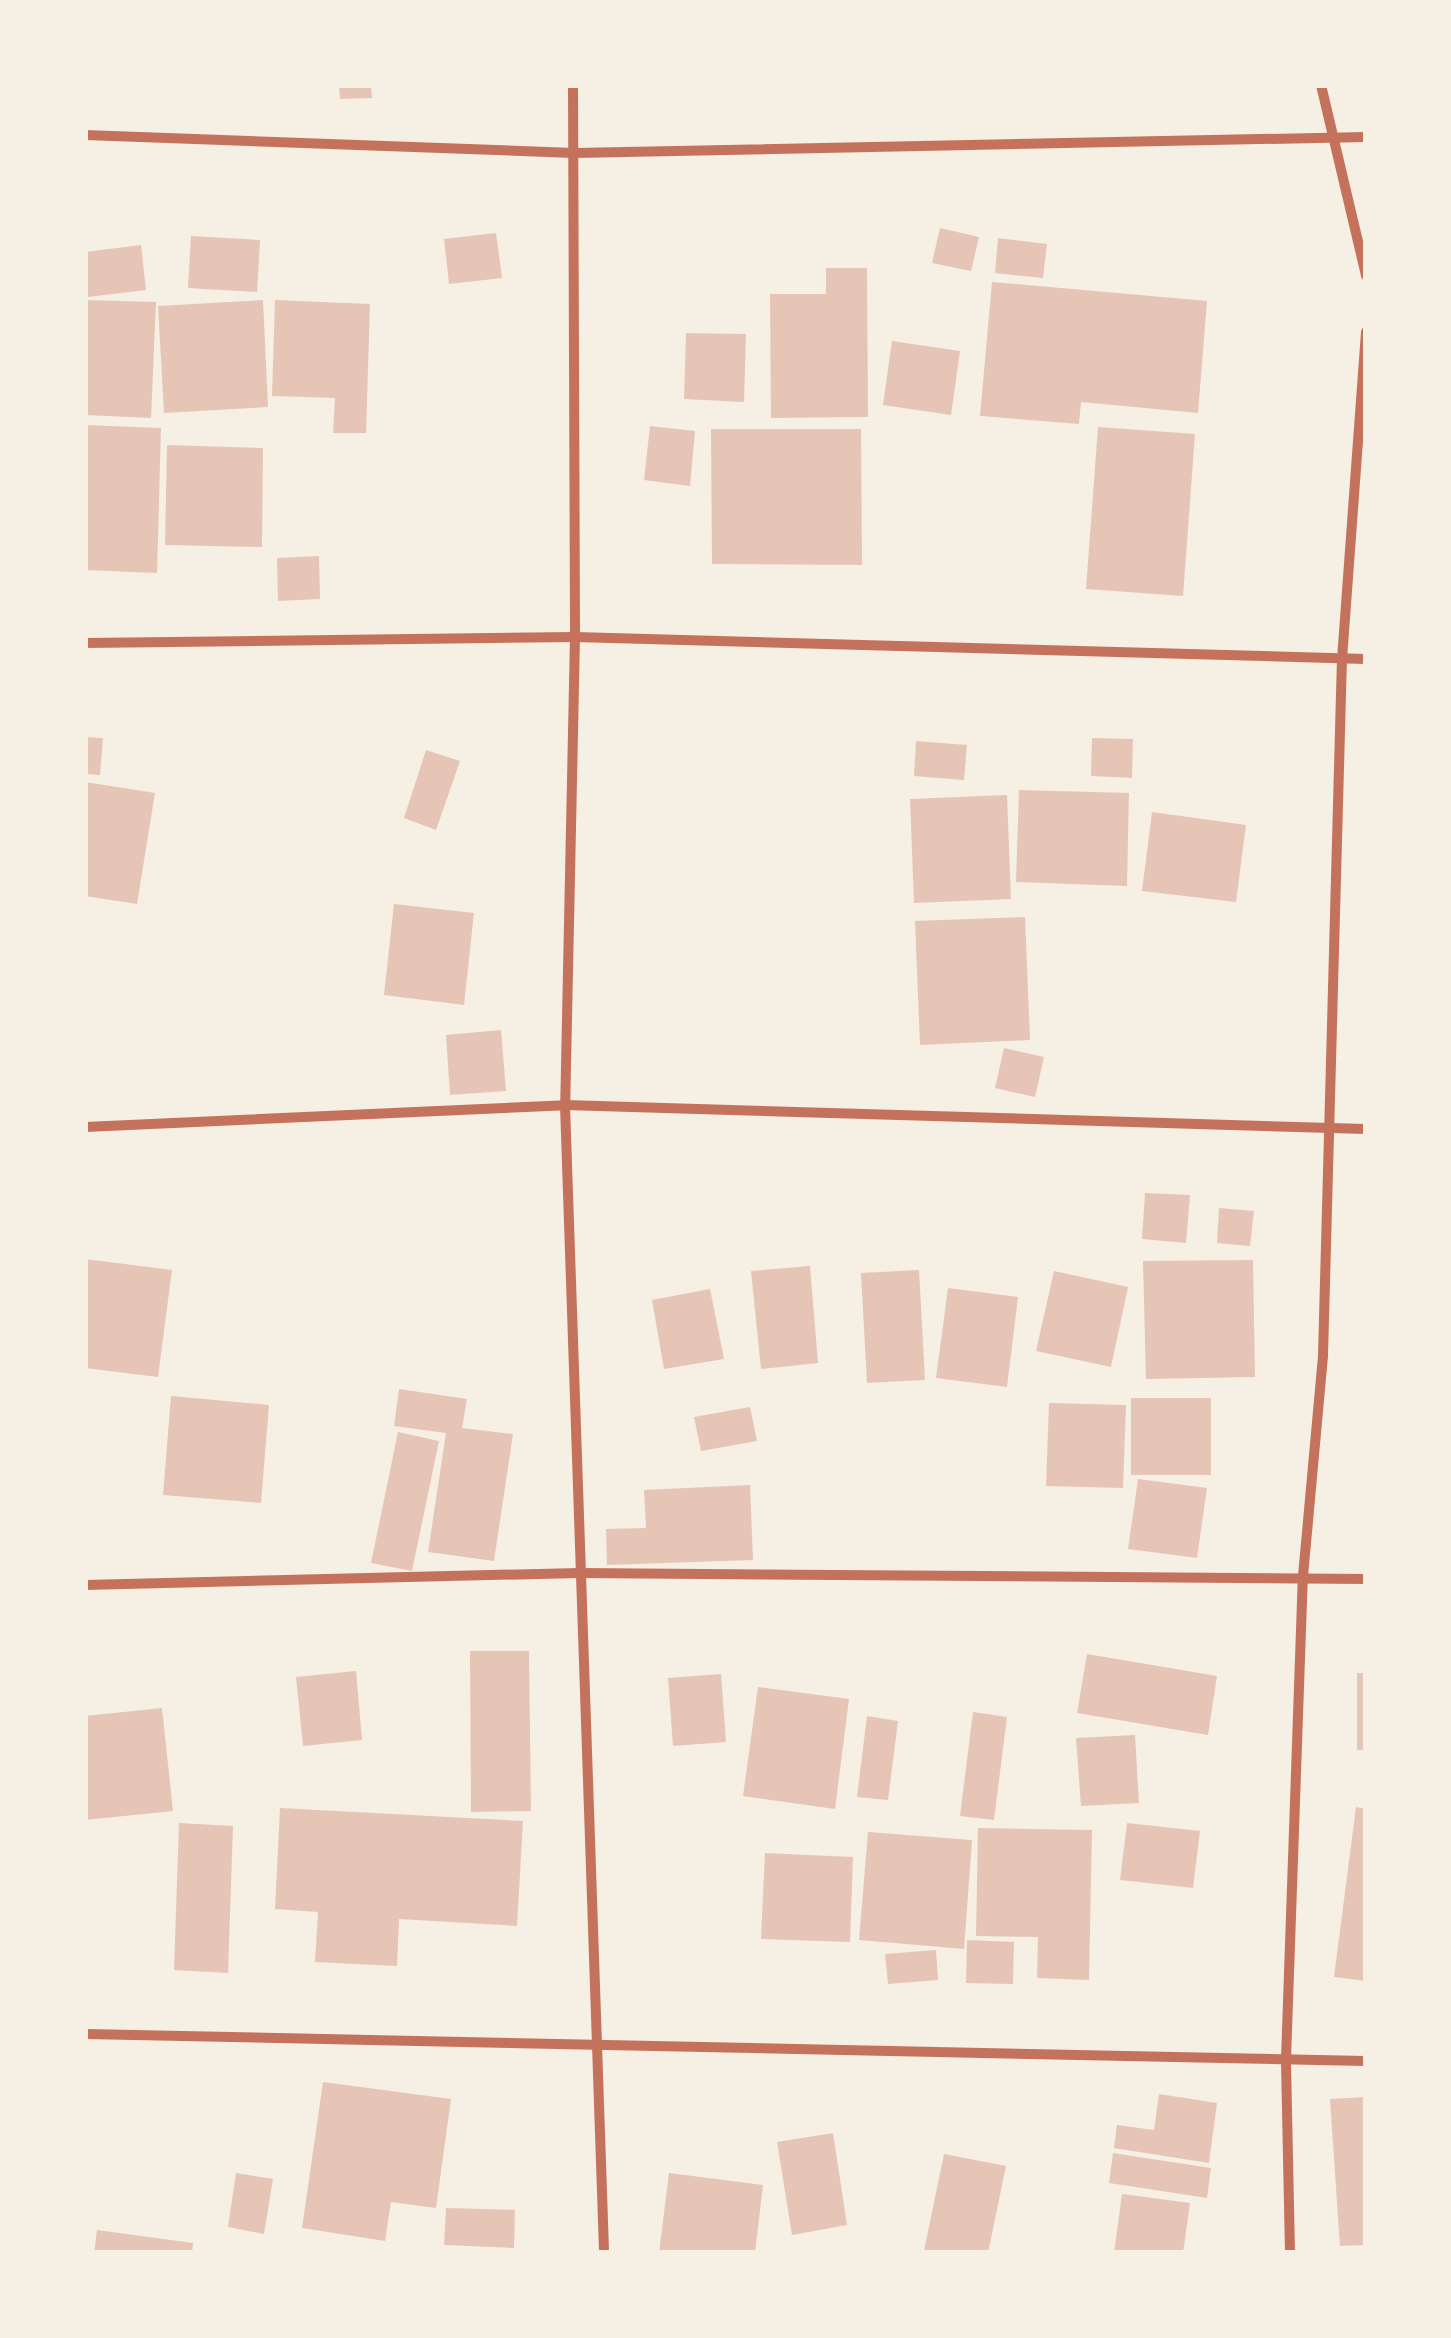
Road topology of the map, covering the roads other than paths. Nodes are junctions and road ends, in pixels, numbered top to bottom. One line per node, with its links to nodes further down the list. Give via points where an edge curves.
1 (573, 85): 6 (street)
2 (1321, 85): 3 (street)
3 (1332, 135): 5 (street); 6 (street); 7 (street)
4 (85, 136): 6 (street)
5 (1366, 138)
6 (574, 152): 9 (street)
7 (1366, 276)
8 (1366, 332): 11 (street)
9 (574, 637): 10 (street); 11 (street); 13 (street)
10 (85, 643)
11 (1342, 658): 12 (street); 15 (street)
12 (1366, 658)
13 (565, 1105): 14 (street); 15 (street); 17 (street)
14 (85, 1127)
15 (1332, 1127): 16 (street); 18 (street, via 1322,1355)
16 (1366, 1129)
17 (578, 1573): 18 (street); 20 (street); 22 (street)
18 (1302, 1576): 19 (street); 23 (street)
19 (1366, 1579)
20 (85, 1585)
21 (85, 2034): 22 (street)
22 (594, 2044): 23 (street); 25 (street)
23 (1286, 2060): 24 (street); 26 (street)
24 (1366, 2061)
25 (604, 2253)
26 (1290, 2253)

